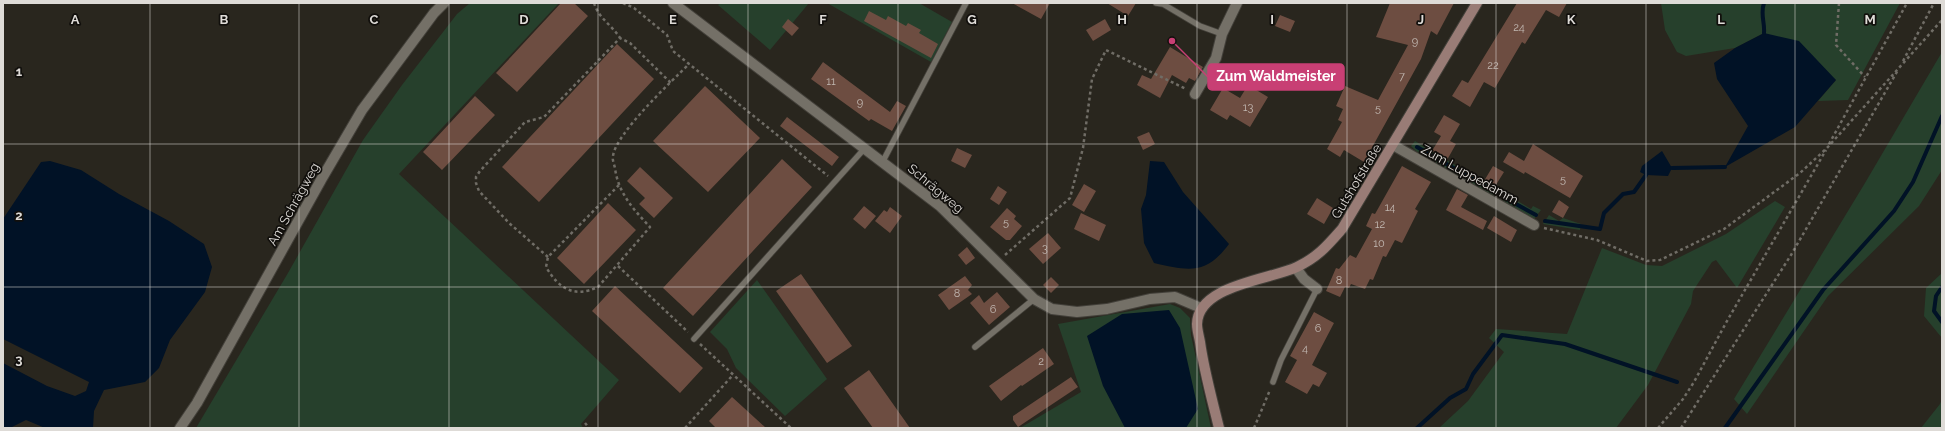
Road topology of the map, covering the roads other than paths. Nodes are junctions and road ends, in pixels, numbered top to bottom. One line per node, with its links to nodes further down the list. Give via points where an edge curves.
1 (444, 3): 20 (street, Am Schrägweg, via 362,110 197,403)
2 (673, 3): 10 (street, Schrägweg)
3 (966, 3): 11 (lane)
4 (1156, 3): 7 (lane, via 1163,4 1200,26)
5 (1237, 3): 7 (street)
6 (1477, 3): 9 (street, Gutshofstraße)
7 (1222, 34): 8 (street, via 1216,58)
8 (1195, 94)
9 (1393, 145): 12 (street, Zum Luppedamm); 13 (street, Gutshofstraße, via 1342,229 1322,253)
10 (865, 147): 11 (street, Schrägweg); 17 (lane)
11 (883, 161): 15 (street, Schrägweg, via 940,206)
12 (1534, 225)
13 (1296, 268): 14 (street, via 1304,279); 16 (street, Gutshofstraße, via 1224,291 1212,297)
14 (1317, 289): 19 (lane, via 1281,360)
15 (1034, 299): 16 (street, Schrägweg, via 1052,308 1077,312 1175,297); 18 (lane)
16 (1201, 308): 21 (street, via 1197,324 1202,358)
17 (694, 338)
18 (976, 347)
19 (1273, 382)
20 (180, 428)
21 (1219, 428)

